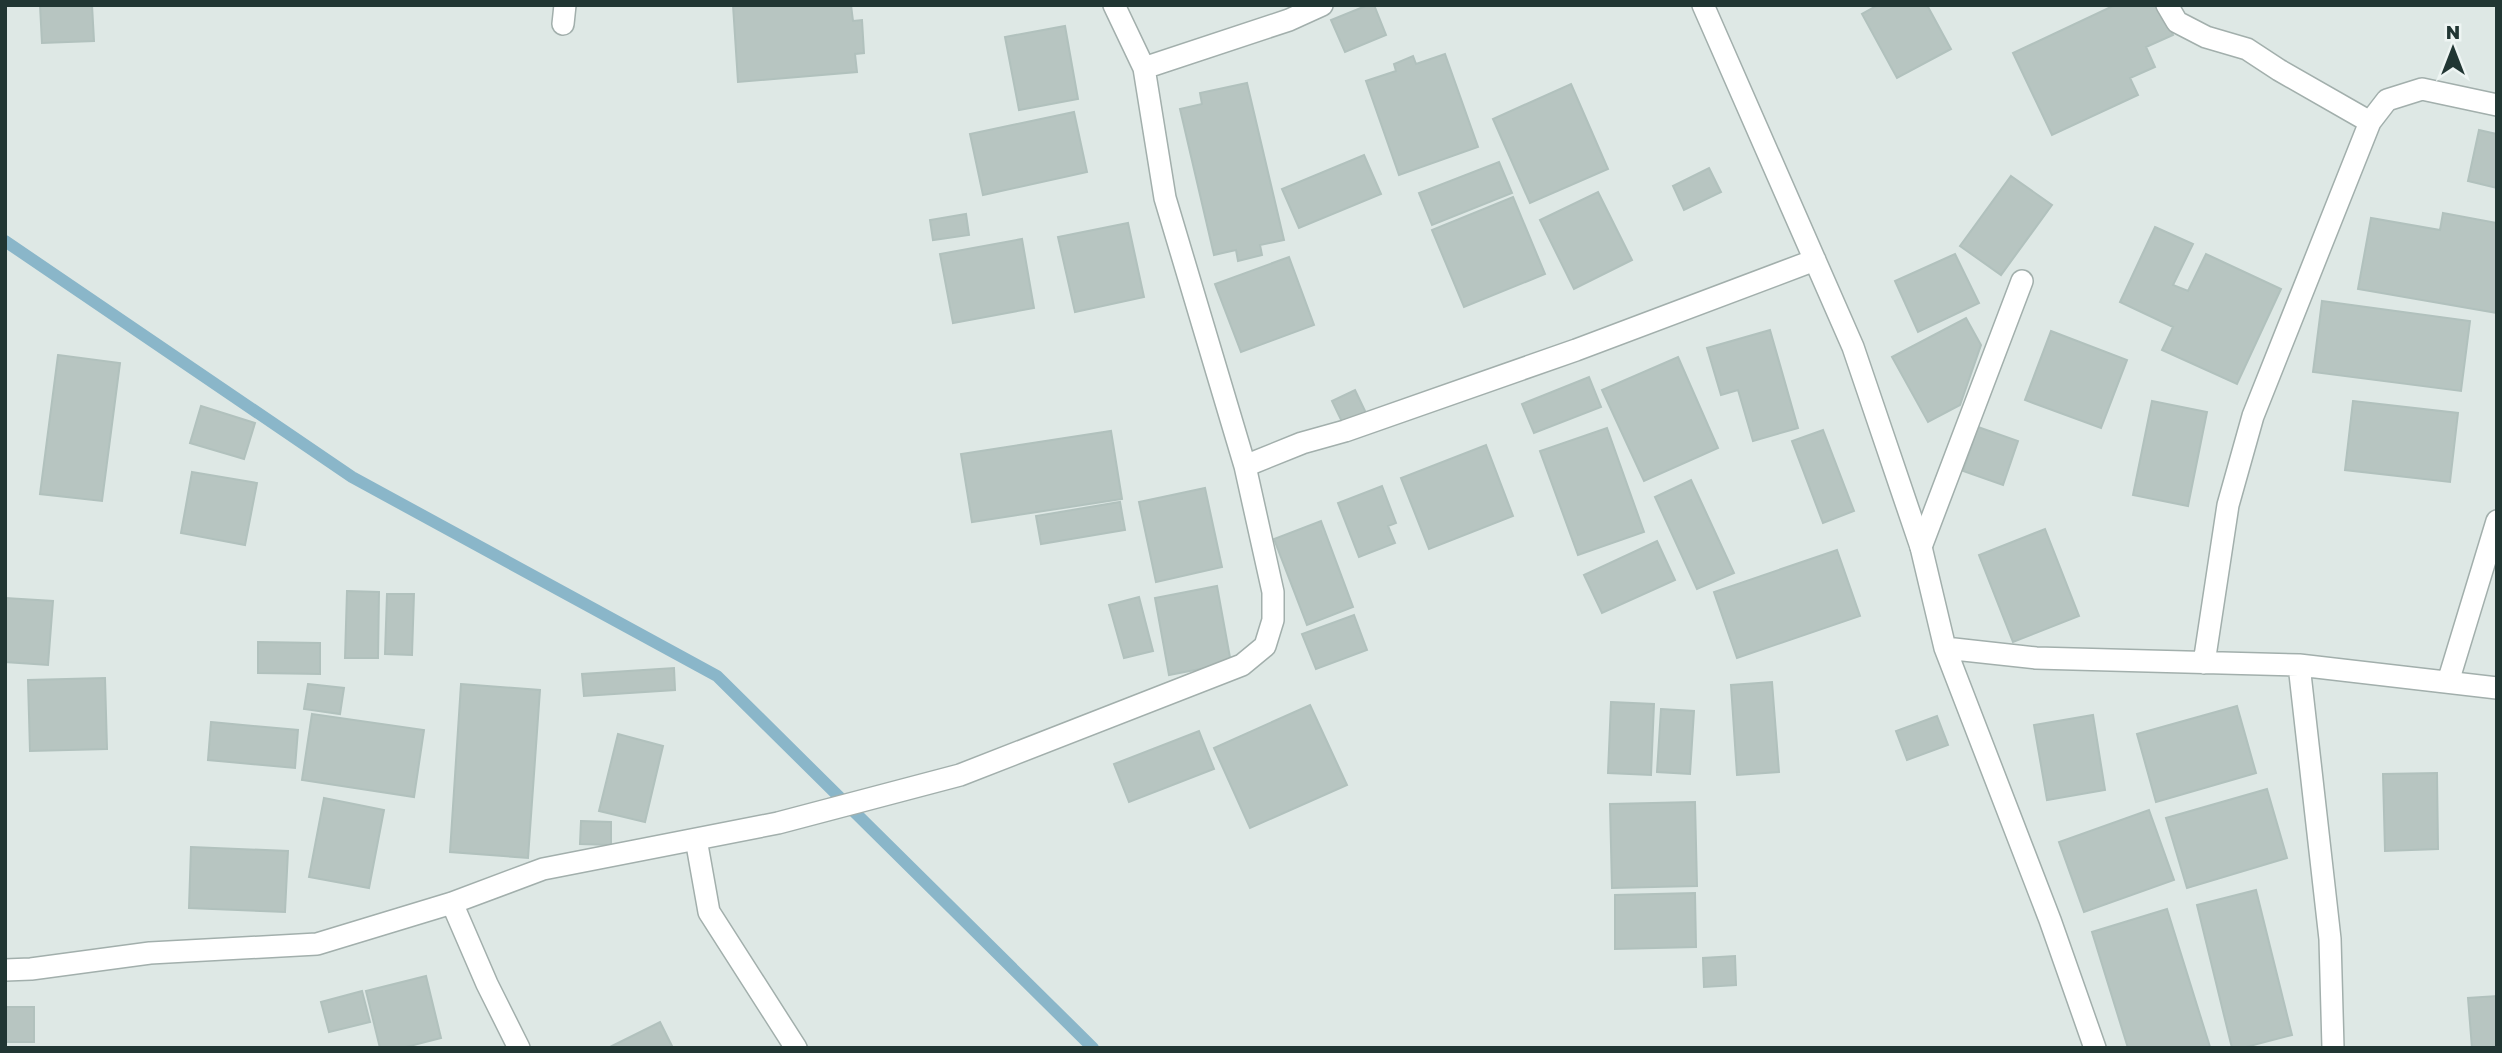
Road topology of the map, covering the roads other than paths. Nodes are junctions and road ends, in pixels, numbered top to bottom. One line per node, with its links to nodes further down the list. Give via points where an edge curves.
1 (1114, 5): 5 (street)
2 (1322, 5): 5 (street)
3 (1703, 5): 8 (street)
4 (2166, 5): 7 (street, via 2177,22 2206,37 2247,49)
5 (1144, 68): 10 (street, via 1165,198)
6 (2497, 105): 7 (street, via 2422,89 2387,100)
7 (2370, 122): 14 (street, via 2253,416 2228,505)
8 (1815, 260): 10 (street); 12 (street, via 1853,348)
9 (2022, 281): 12 (street)
10 (1245, 466): 18 (street, via 1273,592 1273,620 1265,646 1242,666 960,775 778,823)
11 (2497, 521): 16 (street)
12 (1921, 547): 13 (street)
13 (1945, 648): 14 (street, via 2036,658); 23 (street)
14 (2204, 663): 15 (street)
15 (2299, 666): 16 (street); 24 (street, via 2330,939)
16 (2448, 682): 17 (street)
17 (2497, 688)
18 (696, 839): 19 (street, via 544,869); 22 (street, via 709,912)
19 (452, 903): 20 (street, via 317,944 150,953); 21 (street)
20 (5, 970)
21 (519, 1048)
22 (796, 1048)
23 (2095, 1048)
24 (2333, 1048)

